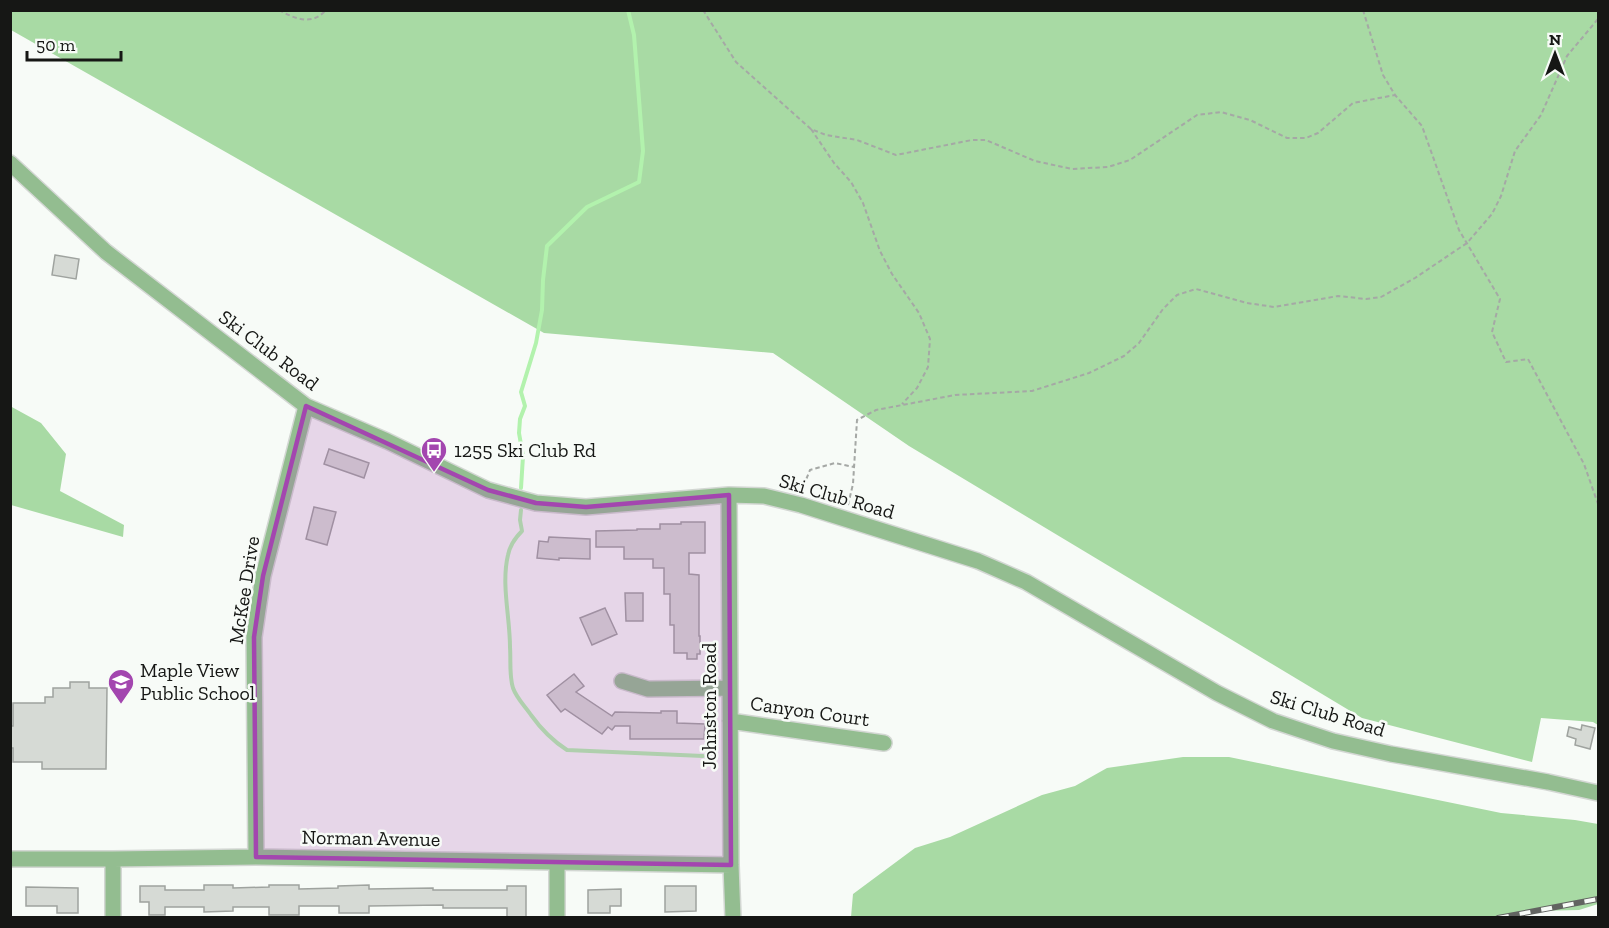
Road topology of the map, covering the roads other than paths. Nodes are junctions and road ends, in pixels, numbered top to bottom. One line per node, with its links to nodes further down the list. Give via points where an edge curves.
1 (10, 163): 2 (street, Ski Club Road, via 106,252)
2 (306, 406): 3 (street, Ski Club Road, via 488,490 536,503 586,507); 9 (street, McKee Drive, via 263,576 254,637)
3 (729, 495): 5 (street, Johnston Road); 8 (street, Ski Club Road, via 764,496 801,505 978,561 1026,582 1217,693 1273,721 1333,741 1391,754)
4 (622, 681): 5 (street, via 648,689)
5 (729, 688): 6 (street, Johnston Road)
6 (730, 721): 7 (street, Canyon Court); 13 (street, Johnston Road)
7 (884, 743)
8 (1599, 793)
9 (256, 857): 11 (street, Norman Avenue); 12 (street, Norman Avenue)
10 (10, 859): 11 (street, Norman Avenue)
11 (113, 859): 14 (street)
12 (557, 863): 13 (street, Norman Avenue); 15 (street)
13 (730, 865): 16 (street, Johnston Road)
14 (113, 918)
15 (557, 918)
16 (733, 918)

